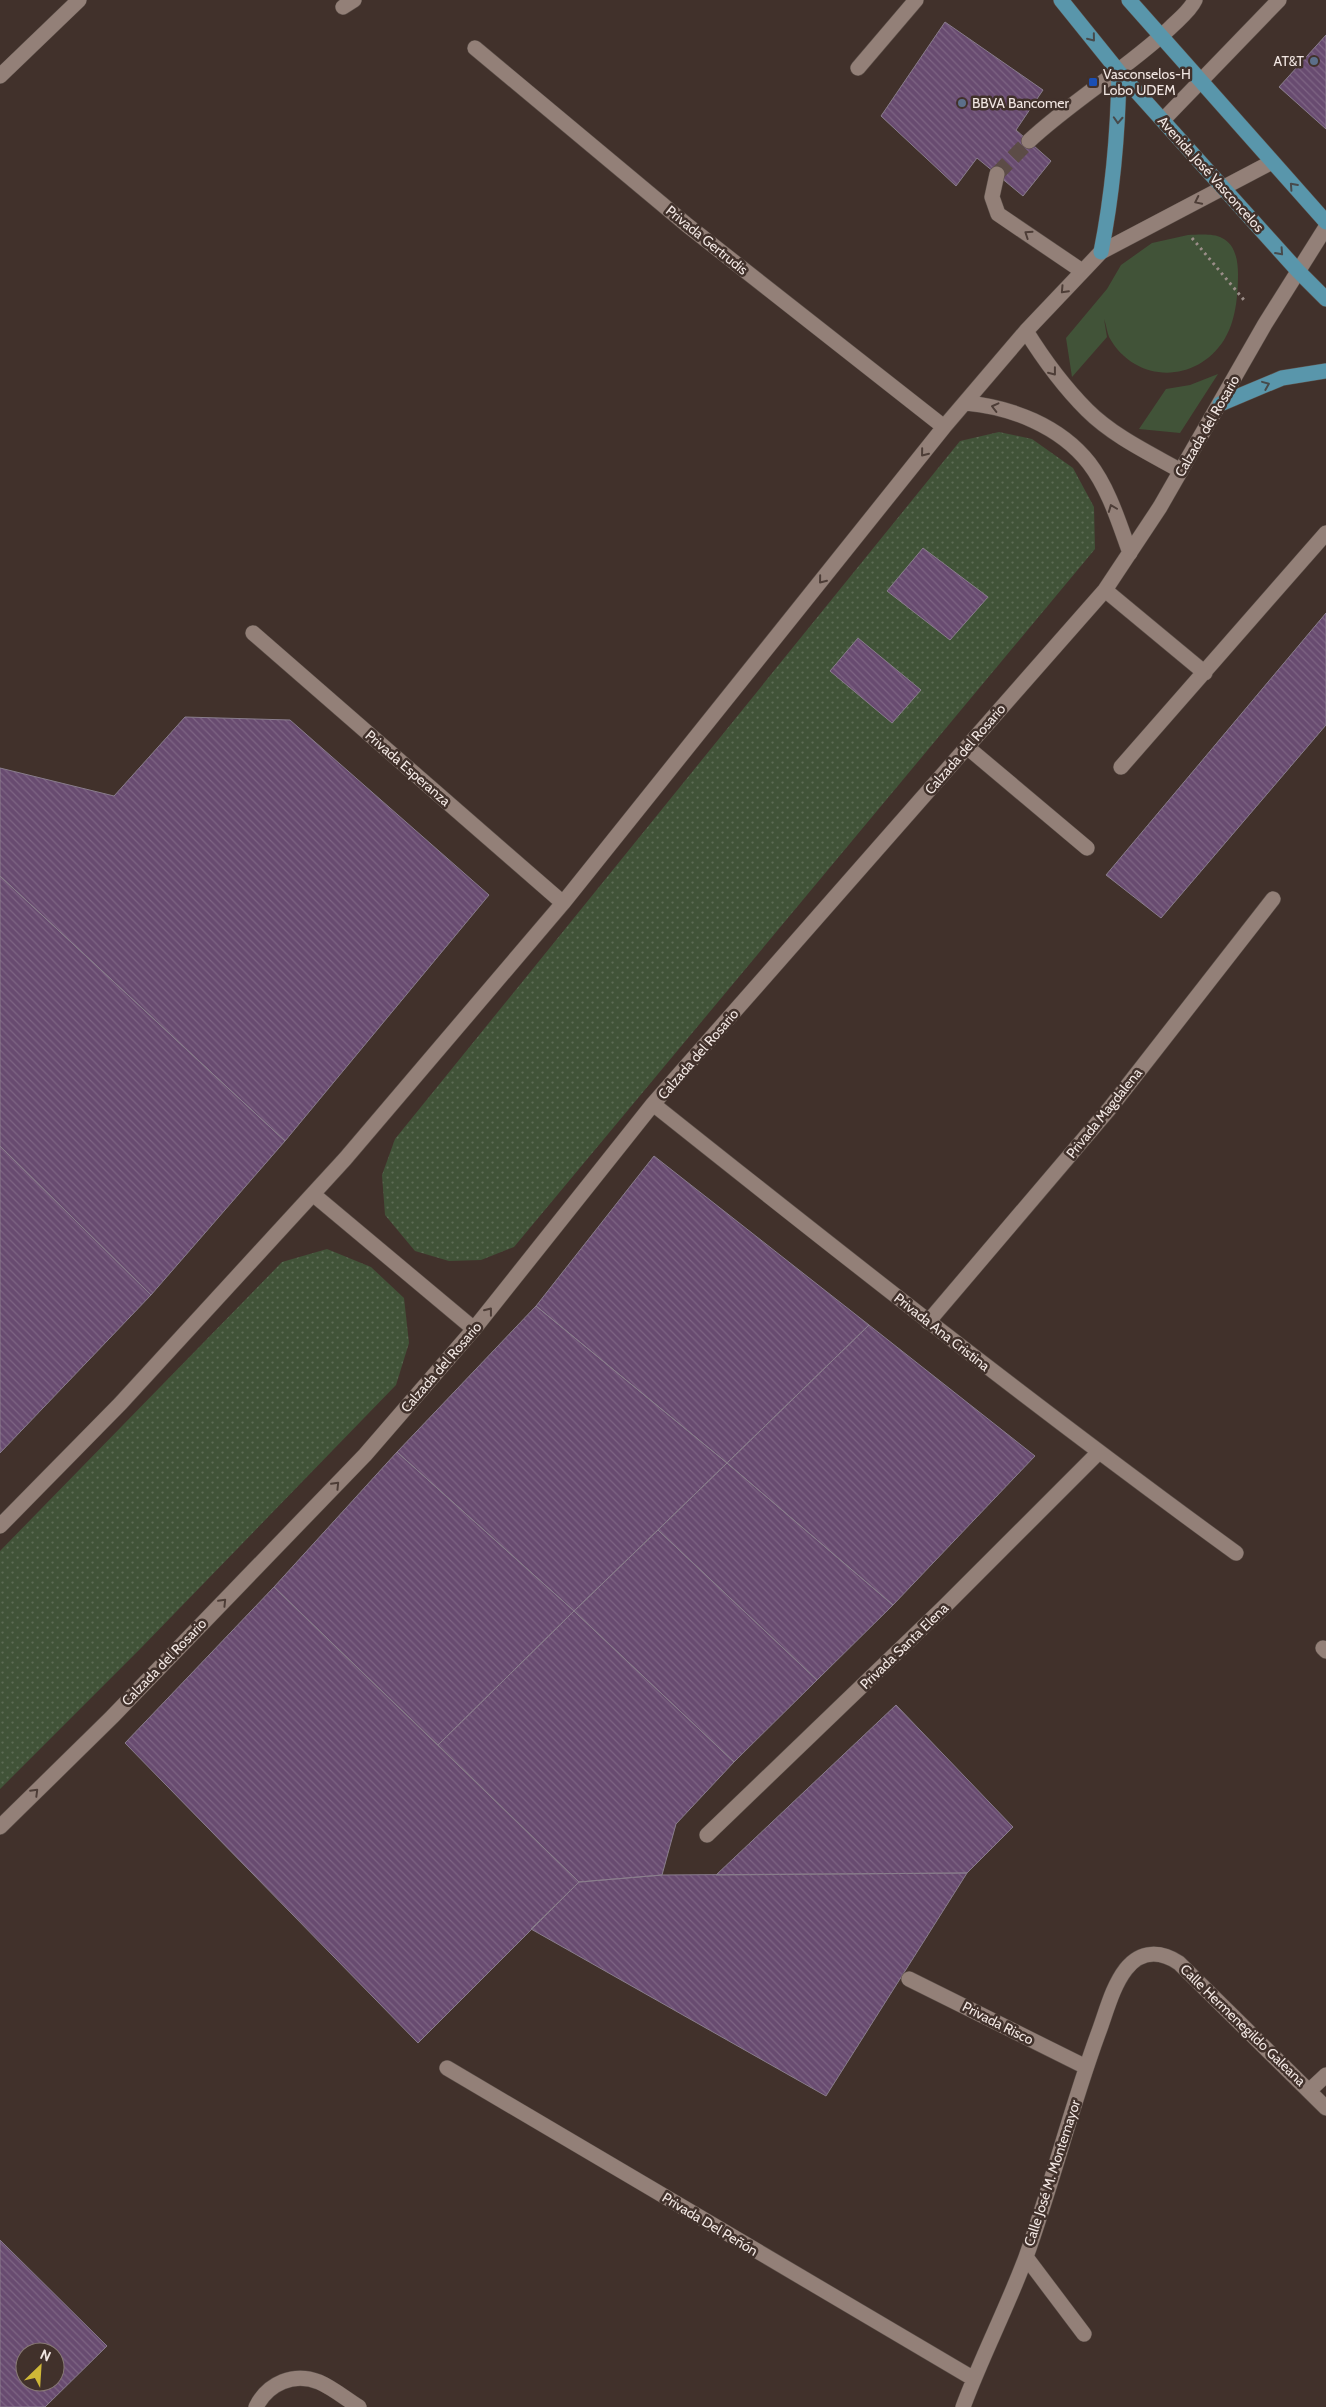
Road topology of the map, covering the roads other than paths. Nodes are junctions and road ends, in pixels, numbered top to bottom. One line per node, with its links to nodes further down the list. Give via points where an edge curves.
1 (79, 0): 11 (street)
2 (916, 0): 9 (street)
3 (1061, 0): 10 (main road, Avenida José Vasconcelos, one-way to 10)
4 (1129, 0): 7 (main road)
5 (1195, 0): 7 (street, via 1192,7)
6 (1279, 0): 12 (street)
7 (1160, 37): 10 (street); 12 (main road)
8 (475, 48): 28 (street, Privada Gertrudis, via 687,225)
9 (858, 68)
10 (1119, 72): 13 (main road, Avenida José Vasconcelos); 14 (street, via 1057,114); 20 (main road, one-way to 20, via 1116,162)
11 (0, 76)
12 (1201, 82): 13 (street); 15 (main road)
13 (1163, 120): 17 (main road, Avenida José Vasconcelos)
14 (1029, 141)
15 (1272, 162): 17 (street); 18 (main road, one-way to 15)
16 (997, 174): 21 (street, one-way to 16, via 998,214 992,198)
17 (1224, 189): 20 (street, one-way to 20); 22 (main road, Avenida José Vasconcelos, one-way to 22)
18 (1326, 222)
19 (1326, 227): 22 (street, Calzada del Rosario)
20 (1101, 252): 21 (street)
21 (1082, 271): 24 (street, one-way to 24)
22 (1298, 271): 23 (main road, Avenida José Vasconcelos); 27 (street, Calzada del Rosario)
23 (1326, 299)
24 (1026, 331): 26 (street); 29 (street, one-way to 29, via 1051,371 1088,411 1121,436)
25 (1326, 371): 27 (main road, one-way to 25, via 1282,378)
26 (966, 403): 28 (street); 31 (street, one-way to 26, via 1106,490 1077,451 1058,434 1023,416 991,405)
27 (1220, 404): 29 (street, Calzada del Rosario)
28 (944, 427): 39 (street, one-way to 39)
29 (1181, 471): 31 (street, Calzada del Rosario)
30 (1326, 533): 34 (street)
31 (1130, 553): 32 (street, Calzada del Rosario)
32 (1105, 590): 34 (street); 35 (street, Calzada del Rosario)
33 (253, 634): 39 (street, Privada Esperanza)
34 (1205, 673): 36 (street)
35 (967, 747): 37 (street); 40 (street, Calzada del Rosario)
36 (1121, 768)
37 (1087, 848)
38 (1273, 899): 42 (street, Privada Magdalena, via 1110,1108)
39 (563, 903): 41 (street)
40 (653, 1104): 42 (street, Privada Ana Cristina); 43 (street, Calzada del Rosario, one-way to 40)
41 (314, 1195): 43 (street); 45 (street, via 120,1404)
42 (928, 1322): 44 (street, Privada Ana Cristina)
43 (474, 1329): 47 (street, Calzada del Rosario, one-way to 43, via 112,1717 365,1455)
44 (1098, 1453): 46 (street, Privada Ana Cristina); 48 (street, Privada Santa Elena)
45 (0, 1526)
46 (1236, 1553)
47 (0, 1827)
48 (707, 1836)
49 (1154, 1954): 51 (street, Calle José M. Montemayor, via 1141,1956 1126,1968); 54 (street, Calle Hermenegildo Galeana, via 1167,1955 1179,1963)
50 (909, 1979): 51 (street, Privada Risco)
51 (1086, 2067): 56 (street, Calle José M. Montemayor)
52 (447, 2068): 58 (street, Privada Del Peñón)
53 (1326, 2075): 54 (street)
54 (1310, 2090): 55 (street, Calle Hermenegildo Galeana)
55 (1326, 2108)
56 (1026, 2257): 57 (street); 58 (street, Calle José M. Montemayor)
57 (1084, 2334)
58 (974, 2379): 61 (street, Calle José M. Montemayor)
59 (256, 2407): 60 (street, via 274,2386 291,2378 318,2382)
60 (359, 2407)
61 (963, 2407)

